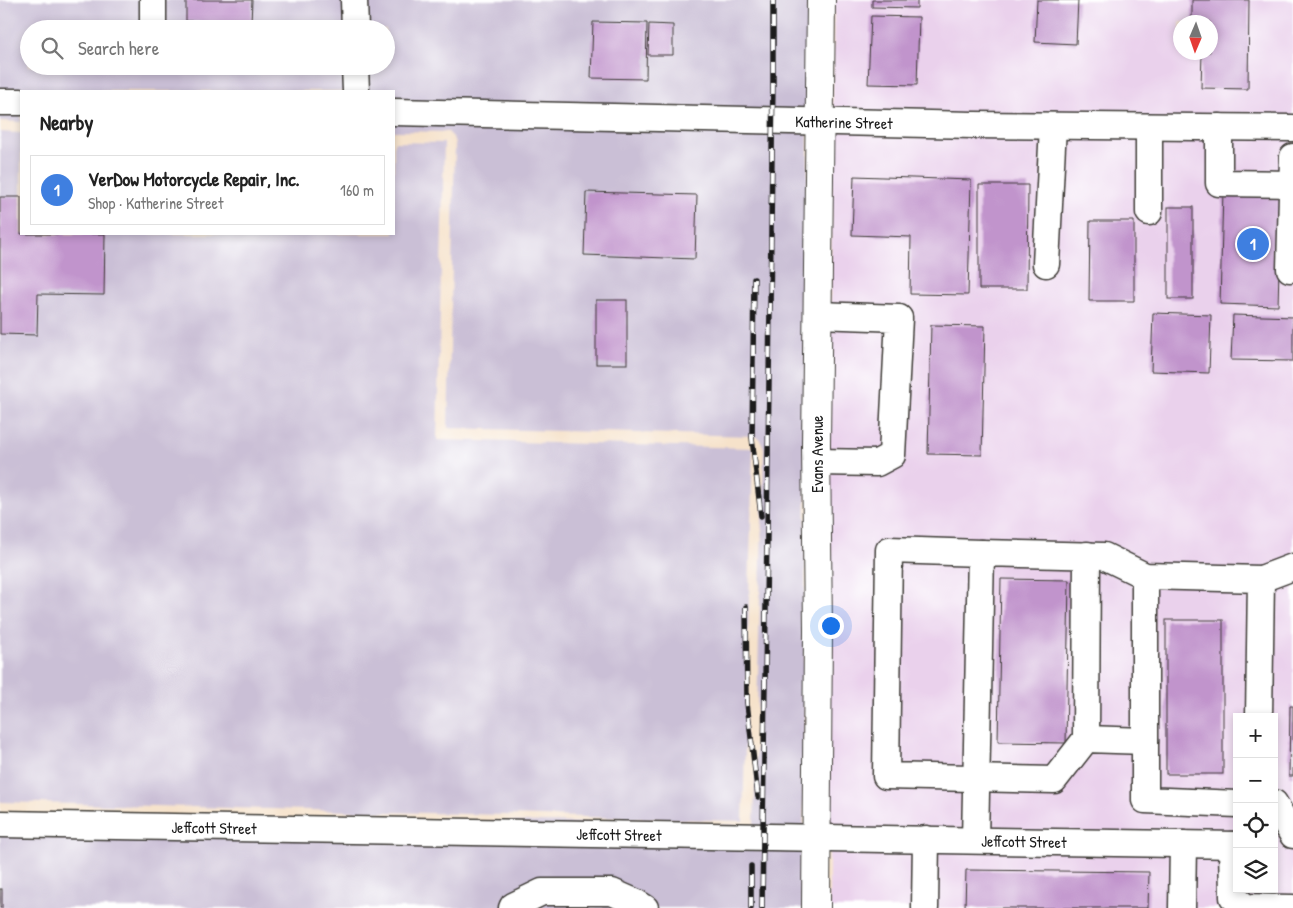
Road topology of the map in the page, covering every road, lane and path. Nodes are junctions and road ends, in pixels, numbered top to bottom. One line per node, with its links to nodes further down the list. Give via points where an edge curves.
1 (153, 0): 4 (street)
2 (354, 0): 5 (street)
3 (821, 0): 11 (main road, Evans Avenue)
4 (153, 20)
5 (355, 20)
6 (355, 75): 7 (street)
7 (356, 90)
8 (0, 102): 9 (street)
9 (20, 102)
10 (395, 112): 11 (street, Katherine Street)
11 (820, 121): 12 (street, Katherine Street); 21 (main road, Evans Avenue)
12 (1053, 126): 13 (street, Katherine Street); 19 (street)
13 (1149, 127): 14 (street, Katherine Street); 18 (street)
14 (1219, 128): 15 (street, Katherine Street); 17 (street, via 1219,183)
15 (1293, 128)
16 (1293, 158): 17 (street)
17 (1292, 184): 20 (street)
18 (1148, 212)
19 (1046, 264)
20 (1290, 268)
21 (818, 316): 22 (main road, Evans Avenue); 22 (street, via 899,318 892,455 878,463)
22 (816, 462): 36 (main road, Evans Avenue)
23 (981, 553): 24 (street); 31 (street); 31 (street, via 889,550 886,776)
24 (1087, 555): 26 (street, via 1104,556); 29 (street)
25 (1293, 567): 27 (street)
26 (1145, 576): 27 (street); 30 (street)
27 (1261, 579): 28 (street)
28 (1259, 713)
29 (1086, 739): 30 (street); 31 (street, via 1054,780)
30 (1145, 741): 32 (street, via 1145,800)
31 (977, 778): 38 (street)
32 (1233, 804)
33 (1278, 810): 35 (street)
34 (0, 824): 36 (street, Jeffcott Street)
35 (1293, 835)
36 (817, 838): 37 (street, Jeffcott Street); 46 (main road, Evans Avenue)
37 (926, 840): 38 (street, Jeffcott Street); 47 (street)
38 (975, 840): 39 (street, Jeffcott Street)
39 (1183, 844): 40 (street, Jeffcott Street); 48 (street)
40 (1233, 845)
41 (1278, 846): 42 (street)
42 (1293, 846)
43 (1235, 848): 49 (street, via 1234,897 1246,907)
44 (512, 908): 45 (street, via 542,892 612,892)
45 (645, 908)
46 (816, 908)
47 (925, 908)
48 (1182, 908)
49 (1293, 908)

